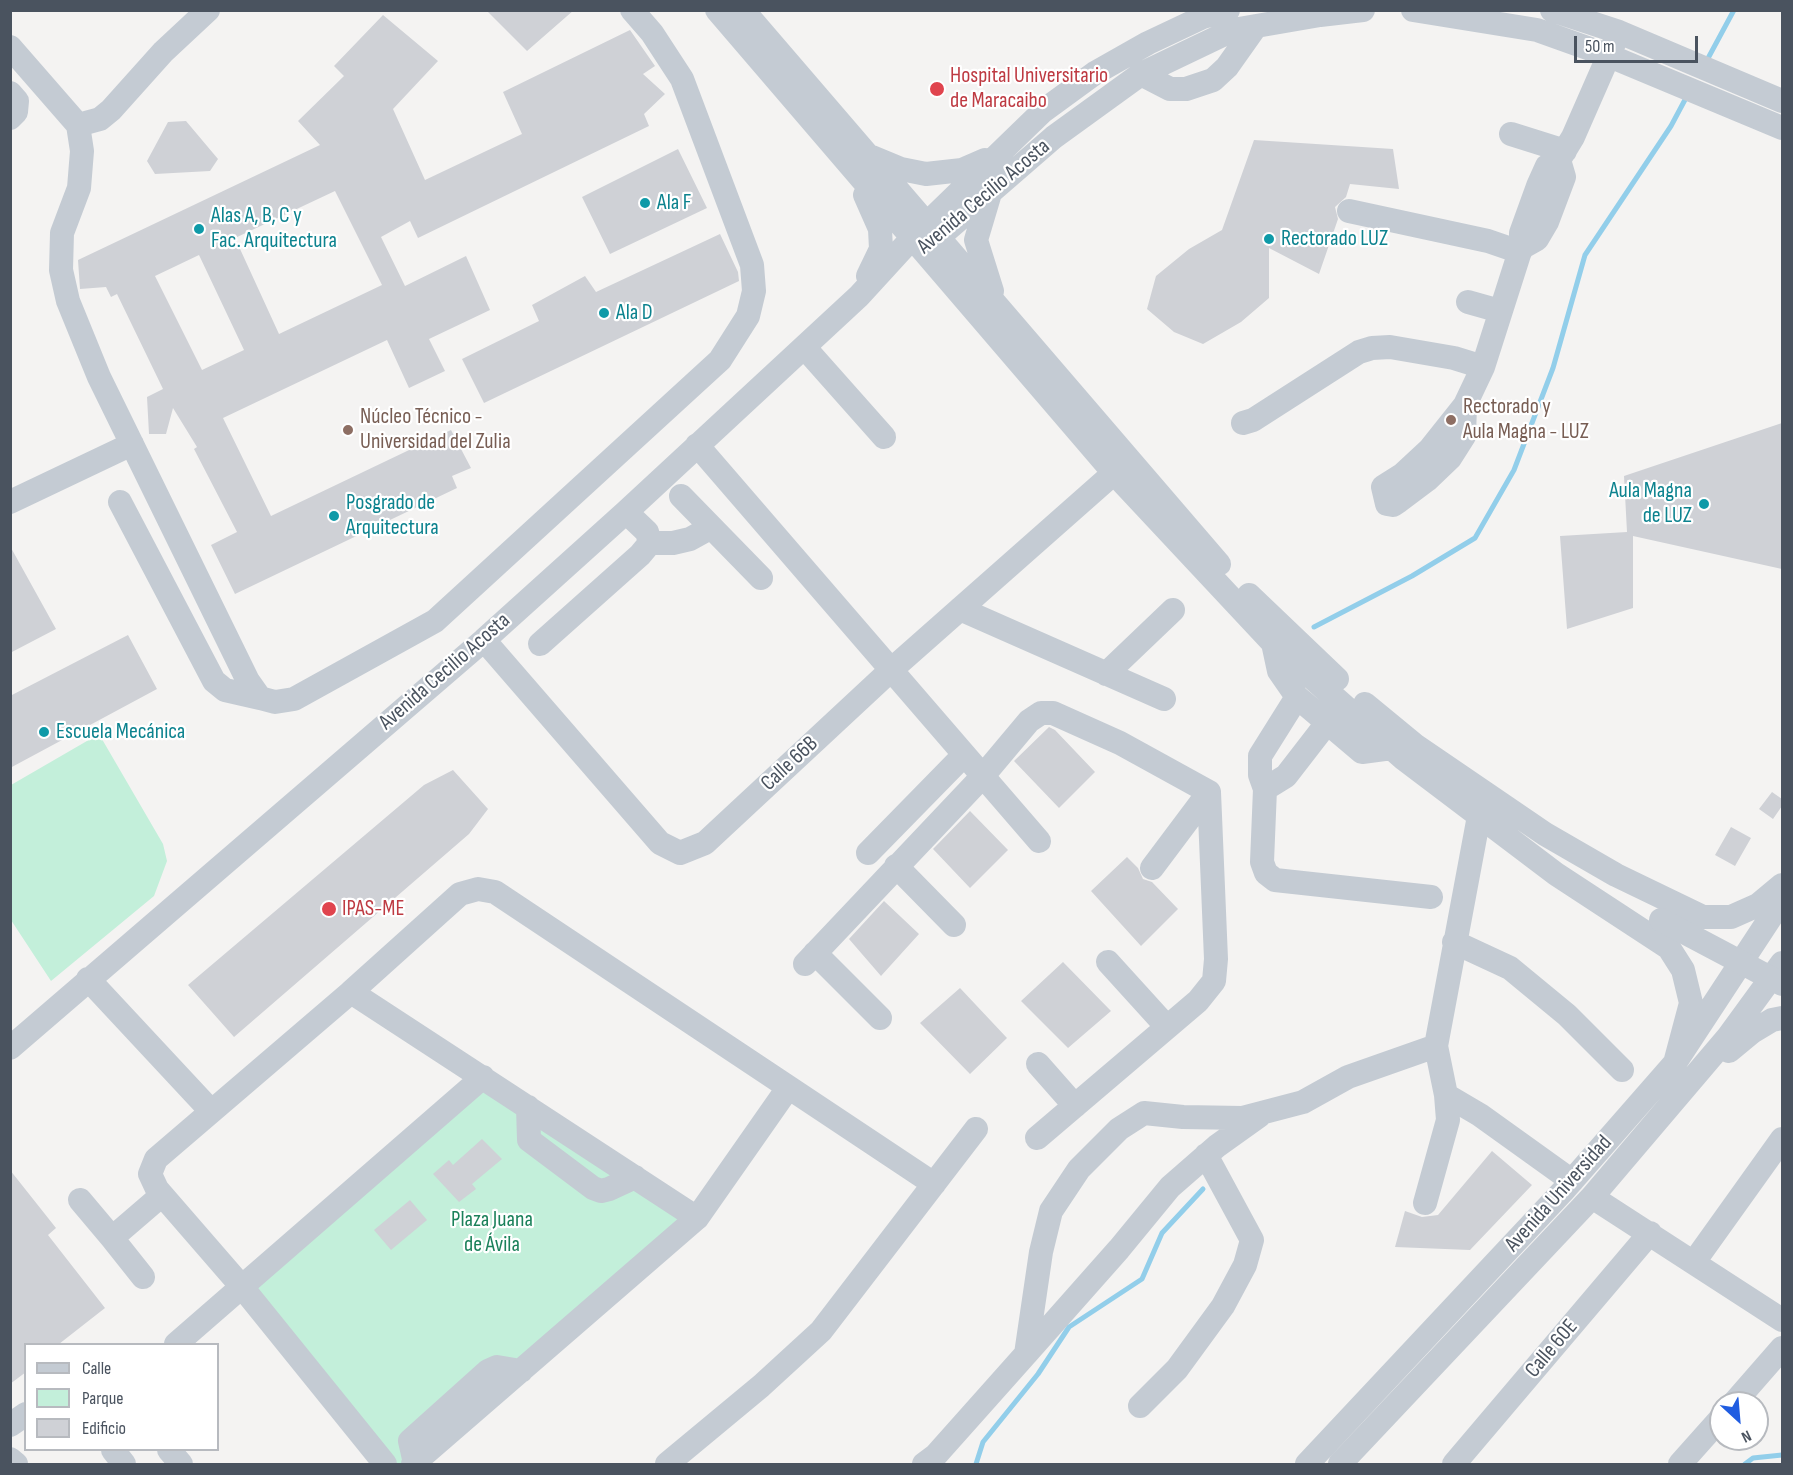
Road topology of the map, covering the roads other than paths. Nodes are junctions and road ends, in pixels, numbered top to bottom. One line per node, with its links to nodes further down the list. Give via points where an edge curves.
1 (208, 10): 17 (street, via 163,52 111,110 100,119)
2 (632, 10): 54 (street, via 682,79 752,265 754,291 748,316 720,360 435,621 294,699 275,702)
3 (1228, 10): 20 (street, Avenida Cecilio Acosta, via 1203,17 1148,43 1095,73 1043,111)
4 (1363, 10): 8 (street, Avenida Cecilio Acosta)
5 (1413, 10): 11 (street, via 1537,30)
6 (1552, 10): 9 (street)
7 (736, 14): 22 (street)
8 (1256, 26): 12 (street, Avenida Cecilio Acosta, via 1233,30); 12 (street, via 1213,80 1186,89 1170,89)
9 (1618, 32): 11 (street); 13 (street)
10 (10, 47): 17 (street)
11 (1607, 55): 13 (street); 21 (street)
12 (1141, 74): 23 (street, Avenida Cecilio Acosta, via 1054,137)
13 (1686, 74): 15 (street, via 1740,84); 18 (street, via 1726,104)
14 (10, 93): 16 (street, via 17,100 16,112)
15 (1782, 101)
16 (10, 118)
17 (78, 125): 36 (street, via 82,151 79,188 62,233 61,270 99,377)
18 (1782, 128)
19 (1511, 134): 21 (street)
20 (995, 155): 22 (street, via 962,170 926,174); 25 (street, Avenida Cecilio Acosta)
21 (1562, 156): 26 (street, via 1564,177 1547,222 1537,239)
22 (856, 158): 25 (street); 27 (street, via 880,229 881,249)
23 (992, 189): 25 (street, Avenida Cecilio Acosta); 29 (street, via 976,240)
24 (1349, 211): 26 (street)
25 (925, 237): 27 (street, Avenida Cecilio Acosta); 29 (street); 38 (street)
26 (1521, 250): 30 (street)
27 (865, 291): 31 (street, Avenida Cecilio Acosta)
28 (1468, 302): 30 (street)
29 (998, 308): 57 (street, via 1226,573 1351,693)
30 (1500, 311): 32 (street)
31 (805, 348): 35 (street); 37 (street, Avenida Cecilio Acosta)
32 (1483, 367): 33 (street); 34 (street, via 1390,347 1372,348 1359,352 1253,420)
33 (1465, 405)
34 (1242, 423)
35 (884, 437)
36 (132, 444): 40 (street); 54 (street, via 248,681)
37 (697, 445): 42 (street, Avenida Cecilio Acosta); 51 (street)
38 (1114, 473): 46 (street, Calle 66B); 49 (street)
39 (681, 496): 43 (street)
40 (10, 502)
41 (120, 502): 54 (street, via 214,681 225,690)
42 (626, 512): 44 (street, via 646,532); 48 (street, Avenida Cecilio Acosta)
43 (710, 528): 44 (street, via 690,539); 45 (street)
44 (650, 543): 50 (street)
45 (761, 578)
46 (960, 609): 51 (street, Calle 66B); 52 (street)
47 (1173, 610): 52 (street)
48 (484, 640): 51 (street, Calle 66B, via 660,843 680,853 705,843); 74 (street, Avenida Cecilio Acosta)
49 (1273, 643): 53 (street, via 1279,671); 57 (street)
50 (540, 644)
51 (891, 670): 58 (street)
52 (1106, 674): 55 (street)
53 (1297, 697): 56 (street); 60 (street, via 1260,756)
54 (260, 698)
55 (1164, 699)
56 (1327, 723): 57 (street, via 1362,752); 60 (street, via 1286,776)
57 (1404, 751): 62 (street); 67 (street, via 1616,875 1703,917 1731,917 1758,905); 75 (street, bridge, via 1598,888)
58 (963, 756): 59 (street); 64 (street)
59 (982, 777): 61 (street, via 1029,721 1041,713 1053,713 1120,743); 63 (street); 65 (street)
60 (1265, 789): 68 (street, via 1262,861 1266,873 1275,880)
61 (1209, 792): 66 (street); 79 (street, via 1214,981 1198,1001)
62 (1479, 816): 71 (street); 82 (street, via 1556,874 1669,948 1683,970 1691,1003)
63 (1040, 841)
64 (868, 853)
65 (896, 866): 70 (street); 77 (street, via 810,958)
66 (1152, 868)
67 (1782, 885)
68 (1431, 897)
69 (1782, 900): 82 (street, Avenida Universidad)
70 (954, 925)
71 (1454, 942): 81 (street); 84 (street, via 1510,968 1567,1015)
72 (1108, 962): 79 (street)
73 (1782, 963): 86 (street, Avenida Universidad)
74 (88, 979): 80 (street, Avenida Cecilio Acosta); 91 (street)
75 (1782, 984)
76 (351, 992): 85 (street); 87 (street, via 460,894 477,889 495,892); 91 (street)
77 (880, 1018)
78 (1782, 1018): 86 (street, via 1752,1032)
79 (1167, 1027): 89 (street)
80 (15, 1034)
81 (1436, 1046): 88 (street); 92 (street, via 1348,1077 1303,1102)
82 (1675, 1063): 98 (street, Avenida Universidad)
83 (1038, 1064): 89 (street)
84 (1622, 1070)
85 (483, 1077): 90 (street); 109 (street)
86 (1691, 1080): 101 (street, Avenida Universidad)
87 (788, 1088): 99 (street); 104 (street)
88 (1446, 1095): 98 (street); 103 (street, via 1448,1120)
89 (1075, 1106): 94 (street)
90 (528, 1107): 97 (street); 97 (street, via 529,1140 594,1188 601,1191)
91 (211, 1111): 100 (street, via 156,1159 150,1174)
92 (1265, 1112): 96 (street); 113 (street, via 1242,1118 1144,1113 1119,1129 1079,1169 1051,1210)
93 (976, 1129): 99 (street)
94 (1037, 1138)
95 (1782, 1139): 107 (street)
96 (1206, 1155): 113 (street, via 1170,1187); 115 (street, via 1252,1240 1245,1265 1223,1306 1177,1369)
97 (635, 1177): 104 (street)
98 (1572, 1181): 129 (street, Avenida Universidad)
99 (934, 1184): 127 (street, via 821,1331)
100 (162, 1195): 106 (street); 109 (street)
101 (1592, 1197): 105 (street); 130 (street, Avenida Universidad)
102 (80, 1200): 106 (street)
103 (1425, 1203)
104 (697, 1218): 126 (street)
105 (1650, 1233): 107 (street); 131 (street, Calle 60E)
106 (112, 1238): 108 (street)
107 (1694, 1262): 110 (street)
108 (143, 1276)
109 (242, 1287): 111 (street); 125 (street)
110 (1782, 1320)
111 (177, 1343)
112 (1782, 1348): 114 (street)
113 (1026, 1354): 128 (street)
114 (1744, 1391)
115 (1140, 1406)
116 (24, 1415): 117 (street)
117 (10, 1425)
118 (1709, 1431): 132 (street)
119 (114, 1451): 123 (street)
120 (171, 1451): 124 (street)
121 (10, 1459): 122 (street)
122 (16, 1464)
123 (124, 1464)
124 (182, 1464)
125 (385, 1464)
126 (414, 1464)
127 (667, 1464)
128 (924, 1464)
129 (1307, 1464)
130 (1340, 1464)
131 (1454, 1464)
132 (1680, 1464)

